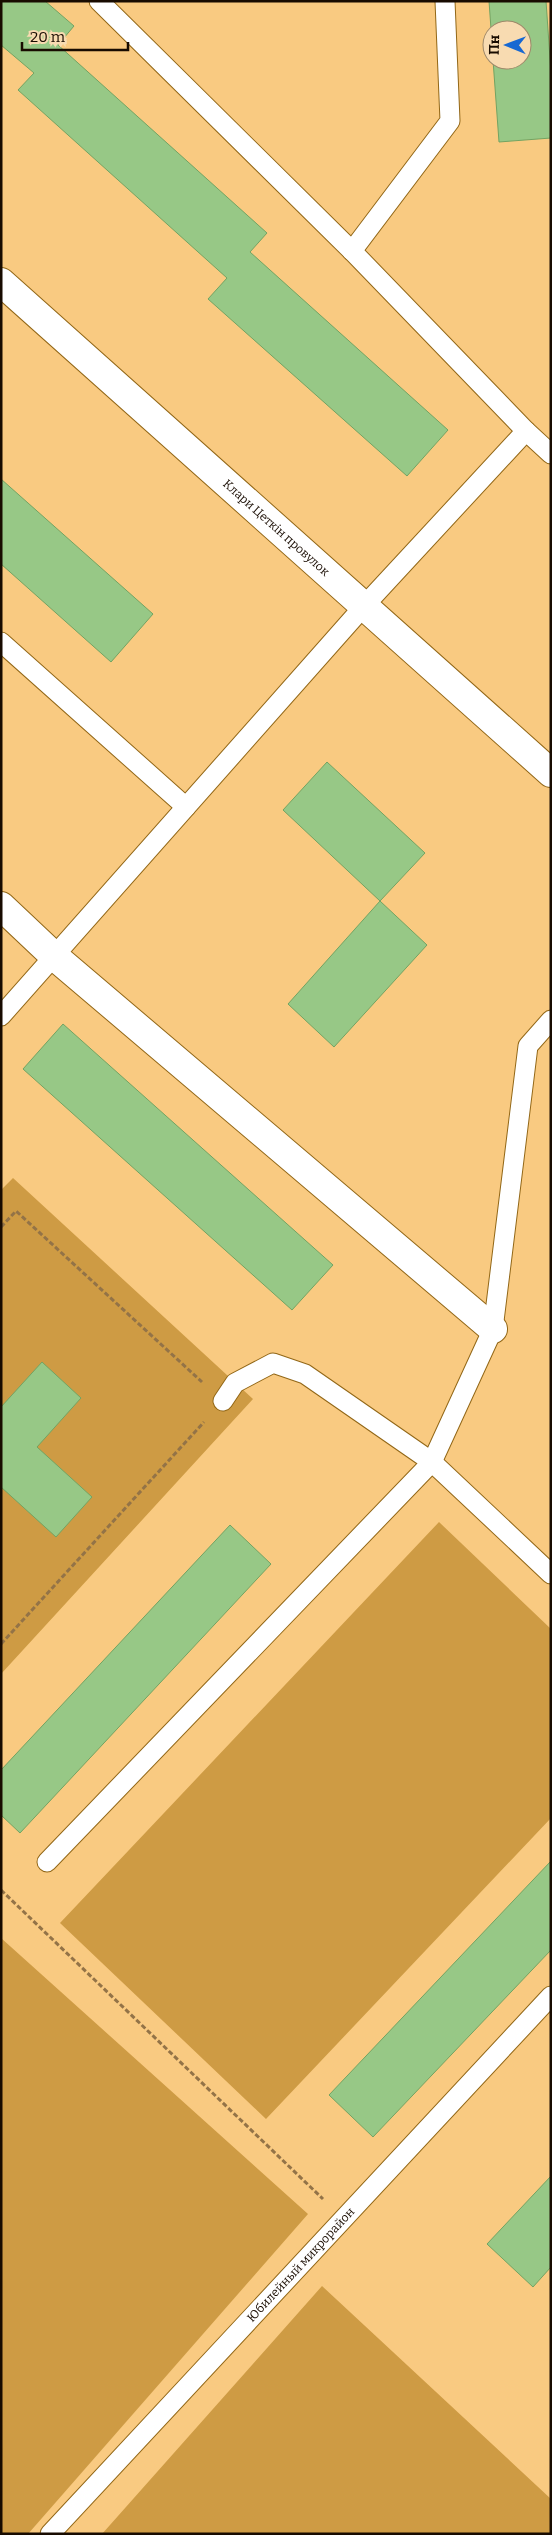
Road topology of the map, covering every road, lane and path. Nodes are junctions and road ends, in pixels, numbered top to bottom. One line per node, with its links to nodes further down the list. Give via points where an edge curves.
1 (99, 1): 3 (lane)
2 (445, 1): 3 (lane, via 450,121)
3 (352, 251): 5 (lane)
4 (1, 282): 7 (street, Клари Цеткін провулок)
5 (526, 431): 6 (lane); 7 (lane)
6 (551, 454)
7 (364, 606): 9 (street, Клари Цеткін провулок); 10 (lane)
8 (1, 642): 10 (lane)
9 (551, 773)
10 (186, 807): 12 (lane)
11 (1, 906): 12 (street)
12 (54, 956): 13 (lane); 16 (street)
13 (1, 1016)
14 (551, 1020): 16 (lane, via 528,1046)
15 (1, 1227): 17 (path, via 16,1211)
16 (493, 1329): 18 (lane)
17 (223, 1401): 18 (lane, via 235,1383 273,1363 305,1374); 20 (path)
18 (432, 1462): 19 (lane); 21 (lane)
19 (551, 1574)
20 (1, 1644)
21 (47, 1862)
22 (1, 1890): 24 (path)
23 (551, 1996): 24 (lane, Юбилейный микрорайон)
24 (343, 2219): 25 (lane, Юбилейный микрорайон)
25 (50, 2534)

